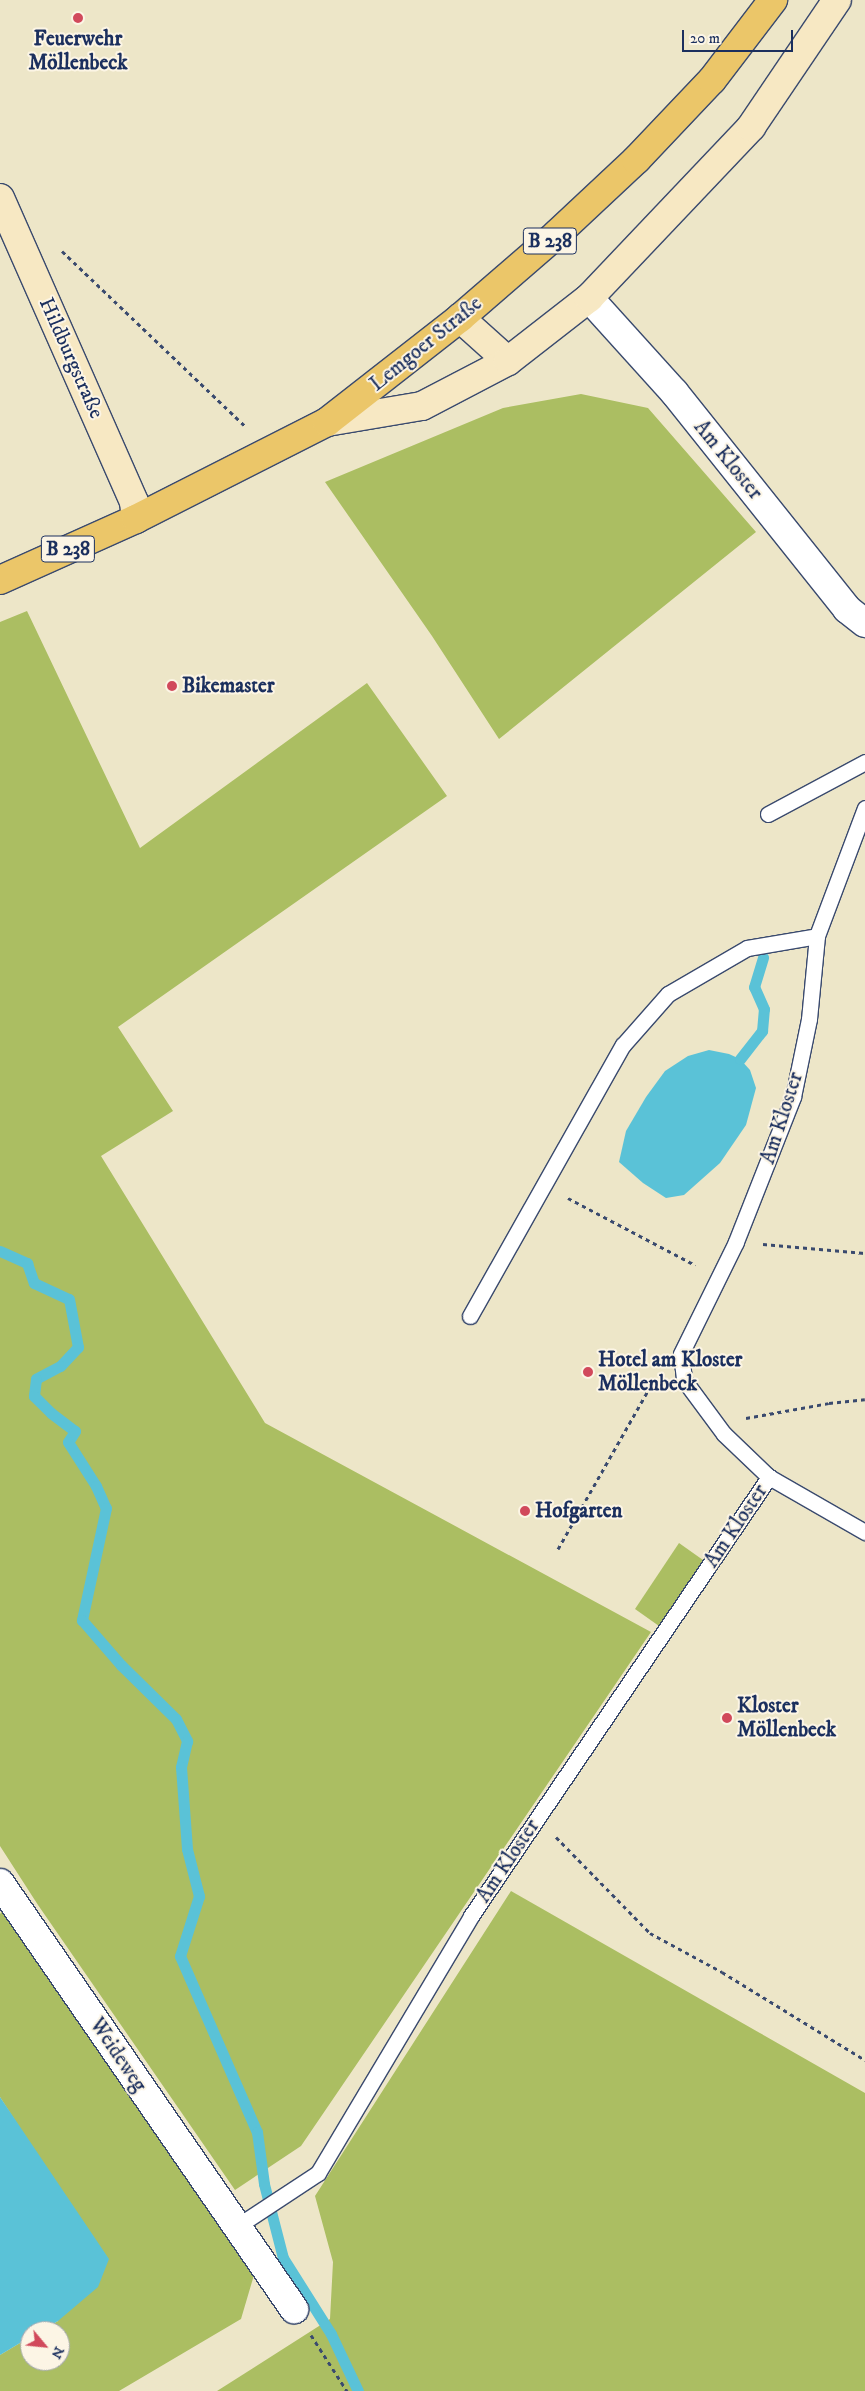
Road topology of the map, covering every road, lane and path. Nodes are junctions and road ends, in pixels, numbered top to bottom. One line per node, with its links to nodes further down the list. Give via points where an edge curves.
1 (773, 0): 6 (main road, Lemgoer Straße / B 238, via 712,80 636,160)
2 (837, 0): 5 (main road, via 751,127)
3 (0, 198): 4 (main road, Hildburgstraße)
4 (26, 256): 9 (path, via 58,247 248,430); 10 (main road, Hildburgstraße, via 134,502)
5 (589, 298): 7 (main road); 12 (street, Am Kloster, via 674,392 847,608)
6 (460, 318): 7 (main road); 8 (main road, Lemgoer Straße / B 238)
7 (508, 361): 8 (main road, via 422,406)
8 (327, 422): 9 (main road, Lemgoer Straße / B 238)
9 (263, 457): 10 (main road, Lemgoer Straße / B 238)
10 (136, 519): 11 (main road, Lemgoer Straße / B 238)
11 (0, 580)
12 (865, 623)
13 (865, 762): 15 (lane)
14 (865, 808): 16 (lane, Am Kloster)
15 (768, 814)
16 (818, 936): 17 (lane, via 747,948 668,994 623,1044); 18 (lane, Am Kloster, via 809,1019 793,1097)
17 (543, 1185): 20 (path); 21 (lane)
18 (736, 1242): 19 (path); 20 (lane, Am Kloster)
19 (865, 1252)
20 (719, 1277): 22 (lane, Am Kloster)
21 (470, 1316)
22 (681, 1354): 24 (lane, Am Kloster, via 684,1380); 27 (path, via 659,1372)
23 (865, 1399): 24 (path, via 737,1420)
24 (724, 1434): 25 (lane, Am Kloster)
25 (769, 1477): 26 (lane, Am Kloster); 28 (lane, Am Kloster)
26 (865, 1532)
27 (558, 1548)
28 (538, 1818): 30 (path, via 650,1933 730,1977); 31 (lane, Am Kloster, via 471,1916 318,2173)
29 (0, 1883): 31 (street, Weideweg)
30 (865, 2060)
31 (246, 2221): 32 (street, Weideweg)
32 (294, 2309): 33 (path)
33 (347, 2391)

